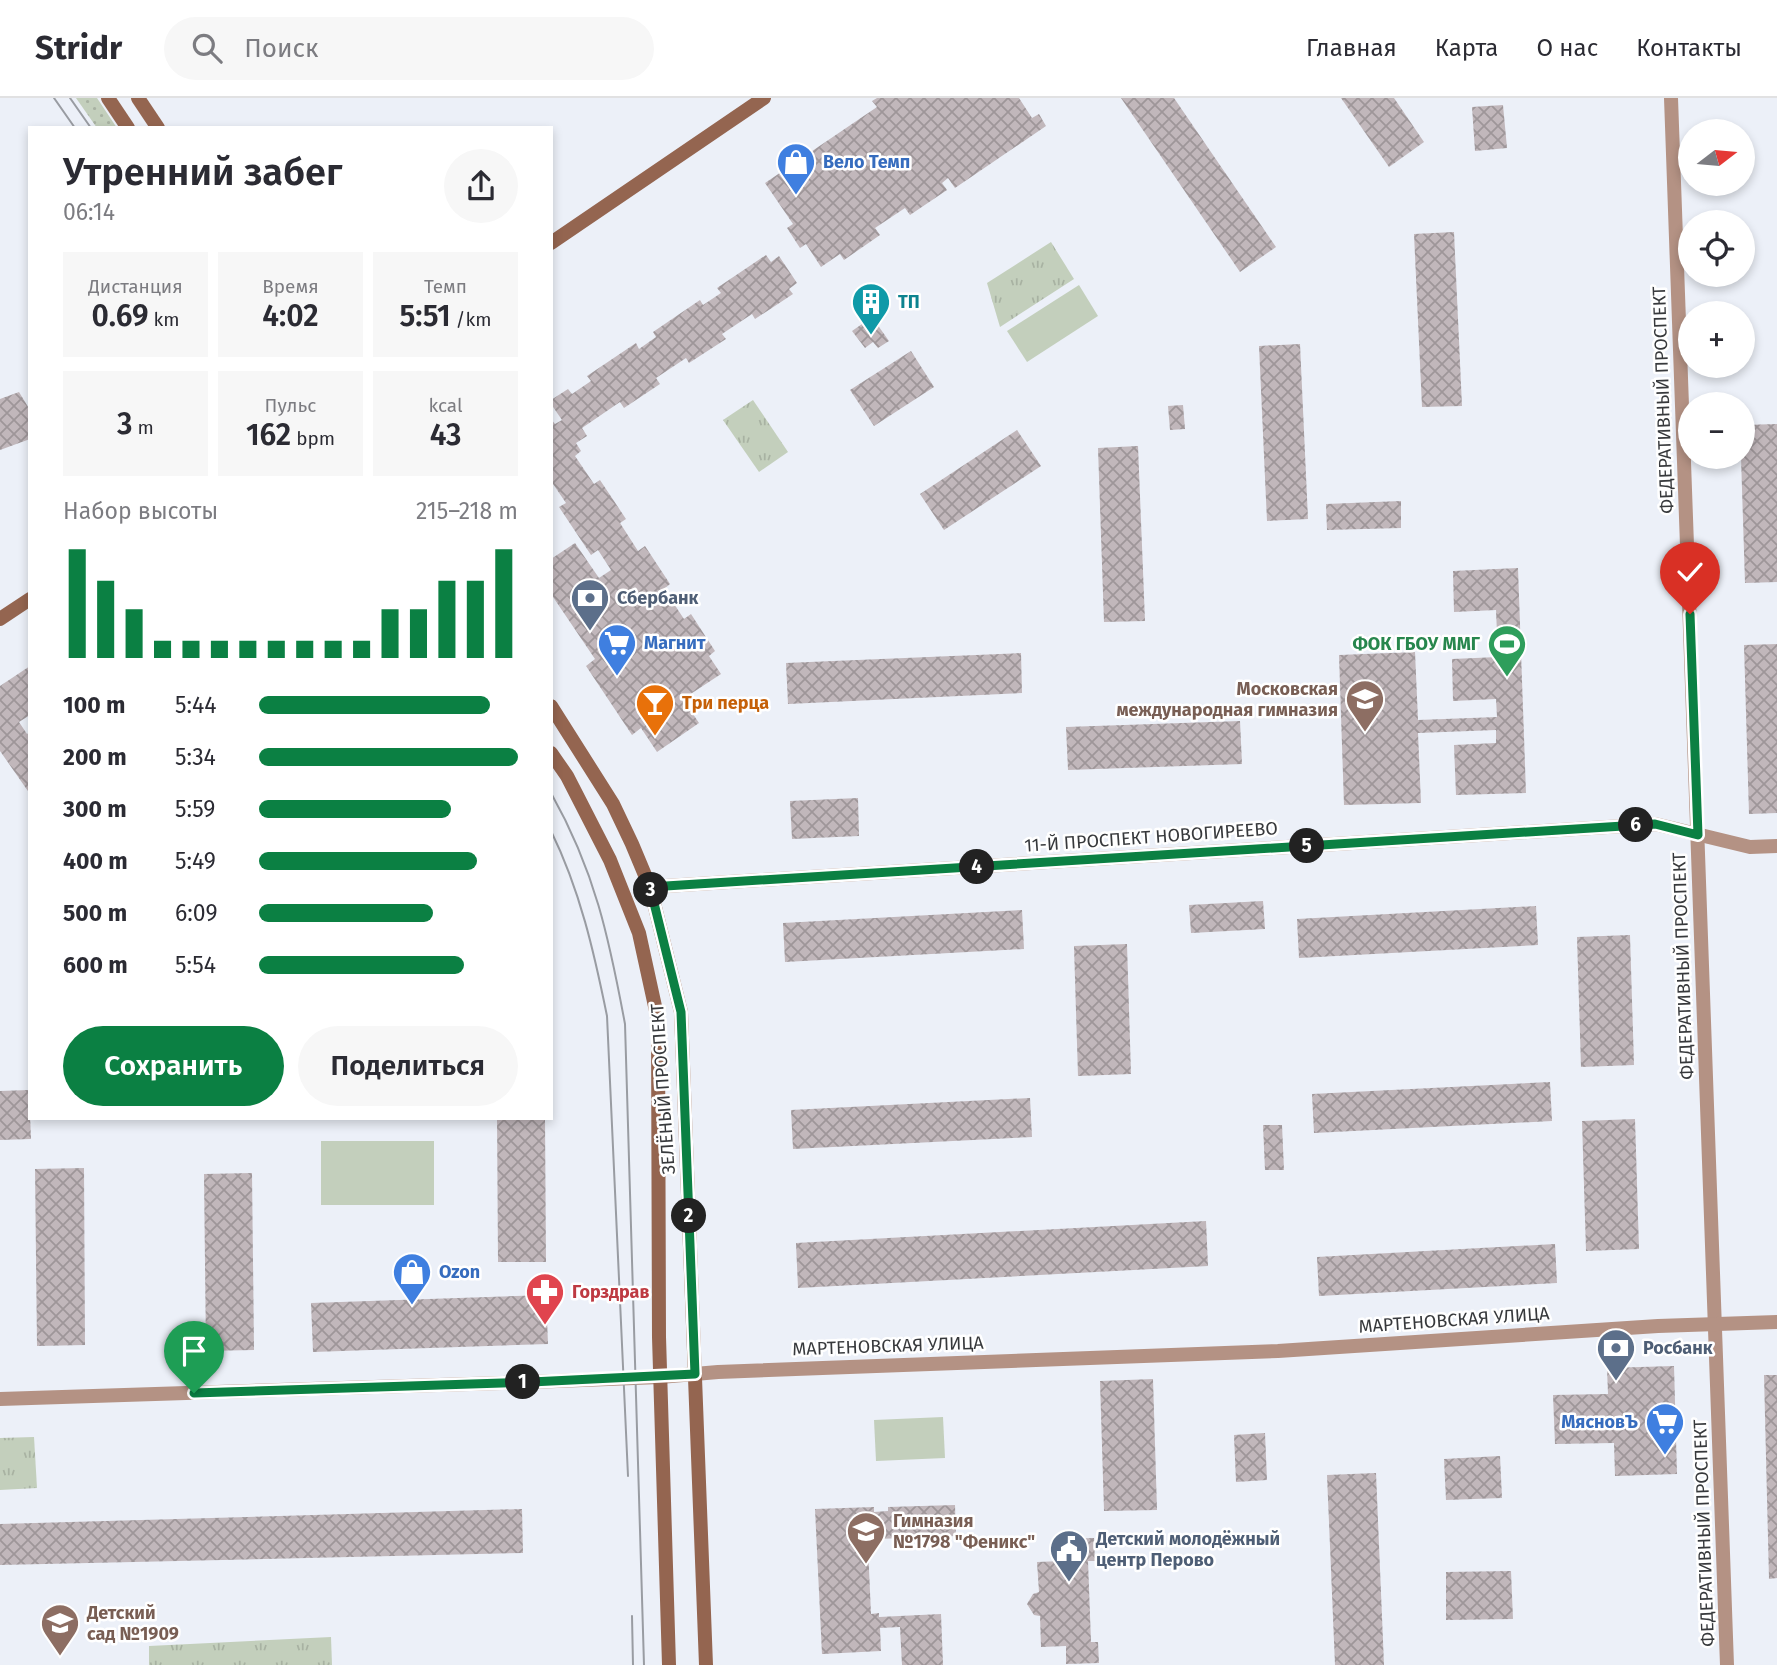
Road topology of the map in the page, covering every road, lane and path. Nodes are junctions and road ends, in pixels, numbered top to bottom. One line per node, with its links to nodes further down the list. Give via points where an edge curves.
1 (107, 98): 5 (main road)
2 (138, 98): 6 (main road)
3 (764, 98): 7 (main road)
4 (1671, 98): 12 (street, ФЕДЕРАТИВНЫЙ ПРОСПЕКТ)
5 (127, 126)
6 (157, 126)
7 (553, 242)
8 (28, 600): 9 (main road)
9 (0, 620)
10 (553, 709): 14 (main road, ЗЕЛЁНЫЙ ПРОСПЕКТ, via 613,804)
11 (553, 755): 18 (main road, ЗЕЛЁНЫЙ ПРОСПЕКТ, via 610,860 639,933 658,1020)
12 (1698, 835): 13 (street, 11-Й ПРОСПЕКТ НОВОГИРЕЕВО, via 1749,847); 14 (street, 11-Й ПРОСПЕКТ НОВОГИРЕЕВО, via 1655,824); 16 (street, ФЕДЕРАТИВНЫЙ ПРОСПЕКТ)
13 (1777, 846)
14 (650, 887): 17 (main road, ЗЕЛЁНЫЙ ПРОСПЕКТ, via 681,1012)
15 (1777, 1322): 16 (street, МАРТЕНОВСКАЯ УЛИЦА)
16 (1715, 1325): 17 (street, МАРТЕНОВСКАЯ УЛИЦА, via 1278,1351); 22 (street, ФЕДЕРАТИВНЫЙ ПРОСПЕКТ)
17 (695, 1374): 18 (street, МАРТЕНОВСКАЯ УЛИЦА); 21 (main road, ЗЕЛЁНЫЙ ПРОСПЕКТ)
18 (660, 1377): 19 (street, МАРТЕНОВСКАЯ УЛИЦА); 20 (main road, ЗЕЛЁНЫЙ ПРОСПЕКТ)
19 (0, 1399)
20 (670, 1665)
21 (706, 1665)
22 (1727, 1665)

